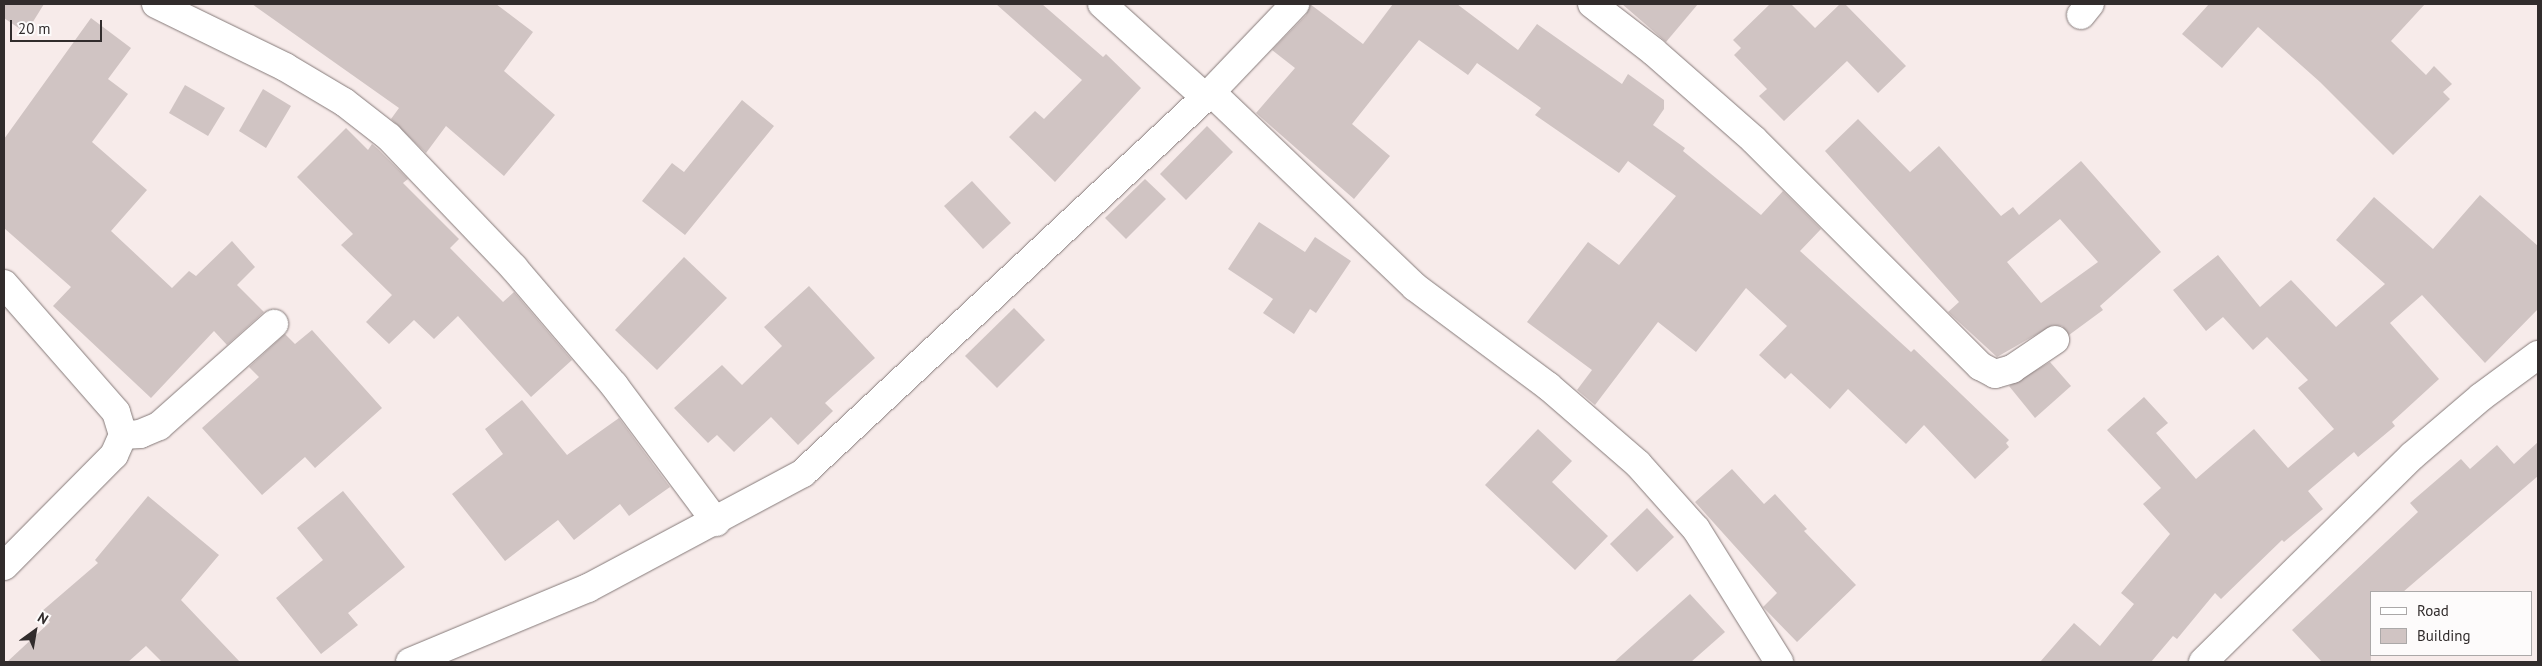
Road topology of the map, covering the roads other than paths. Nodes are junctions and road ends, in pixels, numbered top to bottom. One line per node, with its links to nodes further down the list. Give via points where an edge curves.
1 (156, 4): 11 (street, via 285,68 344,102 389,137 558,319 614,385)
2 (1102, 4): 5 (street)
3 (1294, 4): 5 (street)
4 (1592, 4): 8 (street, via 1654,52 1754,140 1980,366 1996,374 2012,369)
5 (1208, 94): 11 (street, via 803,473); 15 (street, via 1415,287 1548,386 1638,464 1696,529)
6 (4, 284): 10 (street, via 116,412)
7 (274, 324): 10 (street, via 159,426 140,434)
8 (2056, 340)
9 (2538, 355): 13 (street, via 2481,397 2412,456)
10 (124, 435): 12 (street, via 114,455)
11 (716, 522): 14 (street, via 588,588)
12 (4, 566)
13 (2210, 660)
14 (410, 662)
15 (1779, 662)

